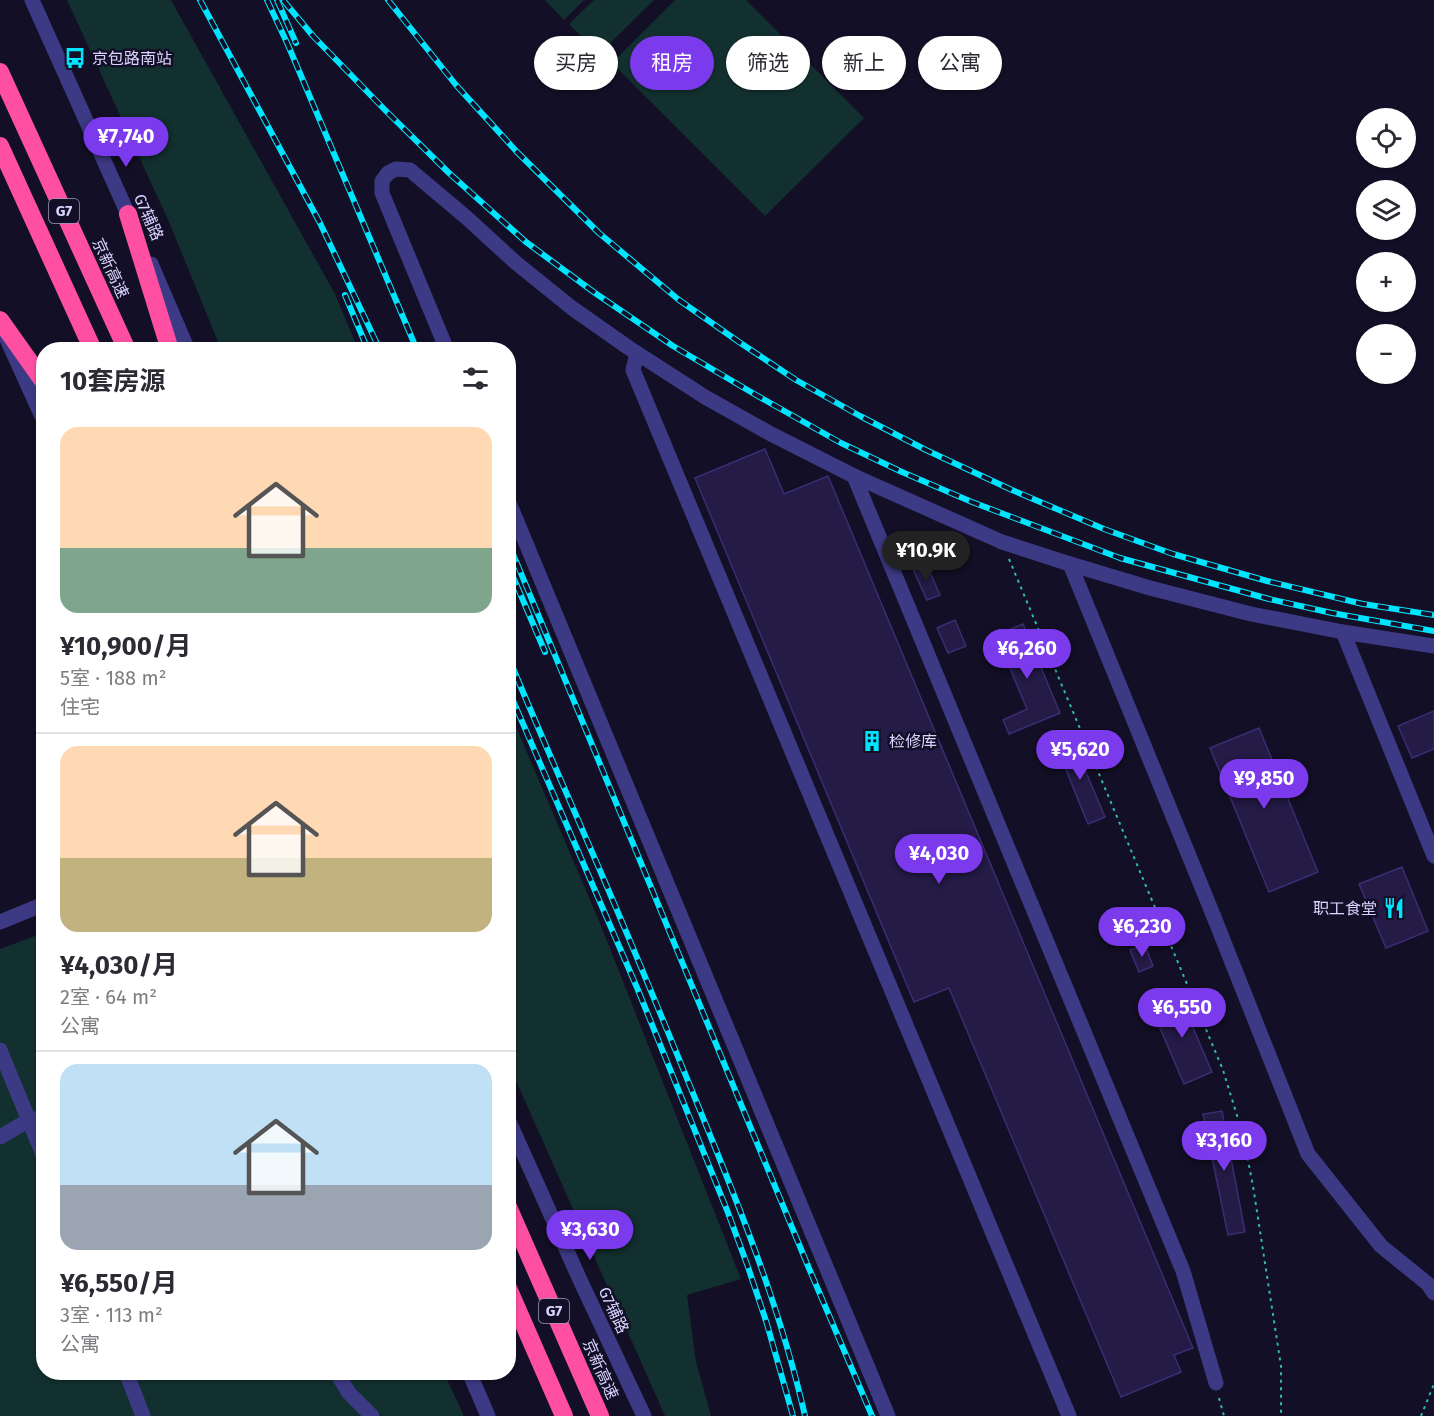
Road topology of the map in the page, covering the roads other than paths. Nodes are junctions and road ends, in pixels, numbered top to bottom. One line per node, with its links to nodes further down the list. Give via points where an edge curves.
1 (32, 0): 4 (street, G7辅路)
2 (0, 72): 7 (highway, 京新高速 / G7)
3 (0, 146): 6 (highway, G7)
4 (128, 214): 8 (highway); 9 (street, G7辅路)
5 (0, 322): 12 (highway); 13 (street)
6 (89, 342)
7 (123, 342)
8 (168, 342)
9 (184, 342)
10 (444, 342): 11 (street, via 382,193 382,181 396,169 410,170 572,308)
11 (637, 353): 14 (street, via 705,397); 41 (street, via 633,370)
12 (36, 371)
13 (36, 403)
14 (854, 476): 16 (street, via 1002,542); 33 (street, via 1183,1271)
15 (516, 519): 40 (street)
16 (1070, 564): 17 (street, via 1251,614); 28 (street, via 1308,1154 1381,1246)
17 (1343, 632): 18 (street); 19 (street)
18 (1434, 646)
19 (1434, 856)
20 (36, 907): 21 (street)
21 (0, 921)
22 (0, 1050): 23 (street)
23 (36, 1117)
24 (36, 1119): 25 (street)
25 (0, 1137)
26 (516, 1137): 39 (street, G7辅路)
27 (516, 1225): 38 (highway, 京新高速 / G7)
28 (1432, 1285)
29 (516, 1306): 37 (highway, G7)
30 (129, 1380): 34 (street)
31 (341, 1380): 35 (street)
32 (472, 1380): 36 (street)
33 (1216, 1383)
34 (143, 1416)
35 (372, 1416)
36 (488, 1416)
37 (564, 1416)
38 (600, 1416)
39 (644, 1416)
40 (888, 1416)
41 (1069, 1416)

